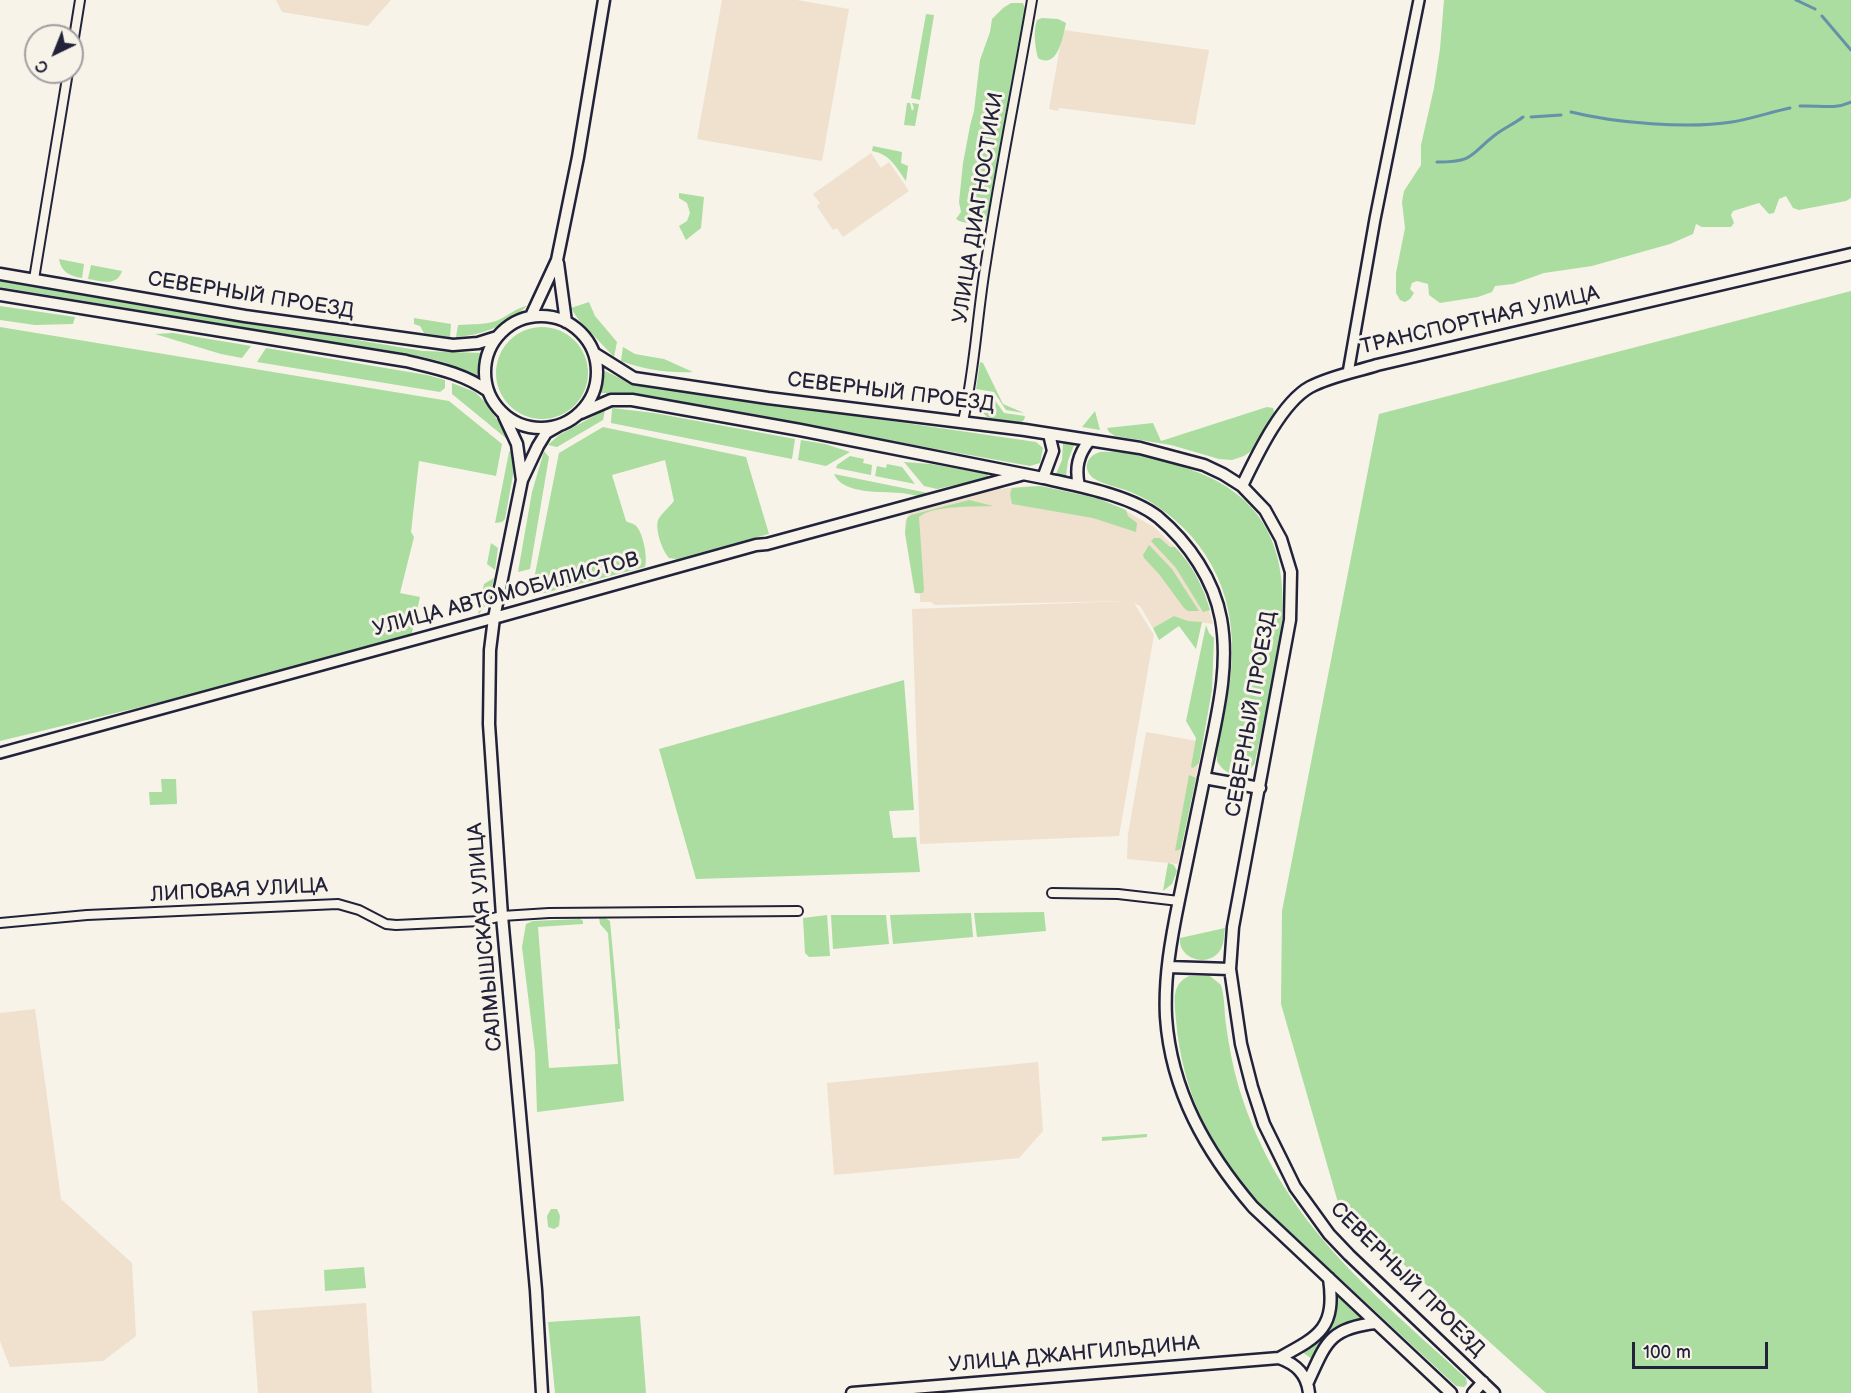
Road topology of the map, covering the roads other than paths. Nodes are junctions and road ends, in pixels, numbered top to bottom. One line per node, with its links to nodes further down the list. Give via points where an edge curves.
1 (80, 0): 5 (street)
2 (604, 0): 8 (main road)
3 (1032, 0): 20 (street, УЛИЦА ДИАГНОСТИКИ, via 993,216)
4 (1419, 0): 16 (street, ТРАНСПОРТНАЯ УЛИЦА)
5 (76, 24)
6 (66, 84): 10 (street)
7 (1851, 254): 16 (main road, ТРАНСПОРТНАЯ УЛИЦА)
8 (558, 260): 12 (main road); 13 (main road)
9 (0, 274): 10 (main road, СЕВЕРНЫЙ ПРОЕЗД)
10 (34, 279): 14 (main road, СЕВЕРНЫЙ ПРОЕЗД, via 245,316 453,345)
11 (0, 295): 17 (main road, СЕВЕРНЫЙ ПРОЕЗД, via 406,361 449,371)
12 (531, 316): 13 (main road, via 549,316); 14 (main road, via 512,324)
13 (566, 322): 15 (main road, via 583,335)
14 (497, 337): 17 (main road, via 485,363)
15 (594, 353): 18 (main road, via 596,385); 20 (main road, СЕВЕРНЫЙ ПРОЕЗД, via 634,378)
16 (1348, 373): 28 (main road, via 1308,388 1298,397 1268,435)
17 (488, 391): 19 (main road)
18 (581, 412): 21 (main road); 24 (main road, СЕВЕРНЫЙ ПРОЕЗД, via 611,400 632,400)
19 (502, 413): 21 (main road, via 519,424 539,429); 26 (main road, via 517,444)
20 (963, 421): 22 (main road, СЕВЕРНЫЙ ПРОЕЗД)
21 (560, 425): 26 (main road, via 546,433)
22 (1049, 434): 23 (main road, СЕВЕРНЫЙ ПРОЕЗД); 25 (main road, via 1053,451)
23 (1089, 441): 27 (main road, via 1080,452 1075,471); 28 (main road, СЕВЕРНЫЙ ПРОЕЗД, via 1185,459)
24 (1022, 475): 25 (main road, СЕВЕРНЫЙ ПРОЕЗД); 29 (main road, УЛИЦА АВТОМОБИЛИСТОВ)
25 (1043, 478): 27 (main road, СЕВЕРНЫЙ ПРОЕЗД)
26 (522, 480): 29 (main road, САЛМЫШСКАЯ УЛИЦА)
27 (1078, 486): 31 (main road, СЕВЕРНЫЙ ПРОЕЗД, via 1127,501 1158,517 1193,554 1208,578 1221,619 1224,666)
28 (1242, 486): 32 (main road, СЕВЕРНЫЙ ПРОЕЗД, via 1264,510 1281,539 1291,572 1290,620)
29 (494, 618): 30 (street, УЛИЦА АВТОМОБИЛИСТОВ); 36 (main road, САЛМЫШСКАЯ УЛИЦА, via 489,724)
30 (0, 753)
31 (1204, 778): 32 (main road); 34 (main road, СЕВЕРНЫЙ ПРОЕЗД)
32 (1260, 788): 39 (main road, СЕВЕРНЫЙ ПРОЕЗД, via 1238,894)
33 (1052, 893): 34 (street, via 1118,894)
34 (1179, 901): 38 (main road, СЕВЕРНЫЙ ПРОЕЗД)
35 (798, 911): 36 (street, ЛИПОВАЯ УЛИЦА, via 591,911)
36 (502, 916): 37 (street, ЛИПОВАЯ УЛИЦА, via 481,921 396,926 338,904 87,915); 45 (main road, САЛМЫШСКАЯ УЛИЦА)
37 (0, 923)
38 (1168, 967): 39 (main road); 40 (main road, СЕВЕРНЫЙ ПРОЕЗД, via 1166,1019 1173,1064 1195,1125 1227,1176 1253,1207)
39 (1230, 969): 43 (main road, СЕВЕРНЫЙ ПРОЕЗД, via 1252,1087 1268,1133 1295,1187 1349,1255)
40 (1329, 1278): 41 (main road, СЕВЕРНЫЙ ПРОЕЗД); 42 (main road, via 1330,1311 1321,1332)
41 (1376, 1323): 44 (main road, via 1333,1336); 47 (main road, СЕВЕРНЫЙ ПРОЕЗД)
42 (1279, 1358): 44 (main road, via 1297,1367); 46 (main road, УЛИЦА ДЖАНГИЛЬДИНА)
43 (1483, 1382): 48 (main road); 49 (main road, СЕВЕРНЫЙ ПРОЕЗД)
44 (1308, 1388)
45 (542, 1393)
46 (852, 1393)
47 (1451, 1393)
48 (1473, 1393)
49 (1494, 1393)

